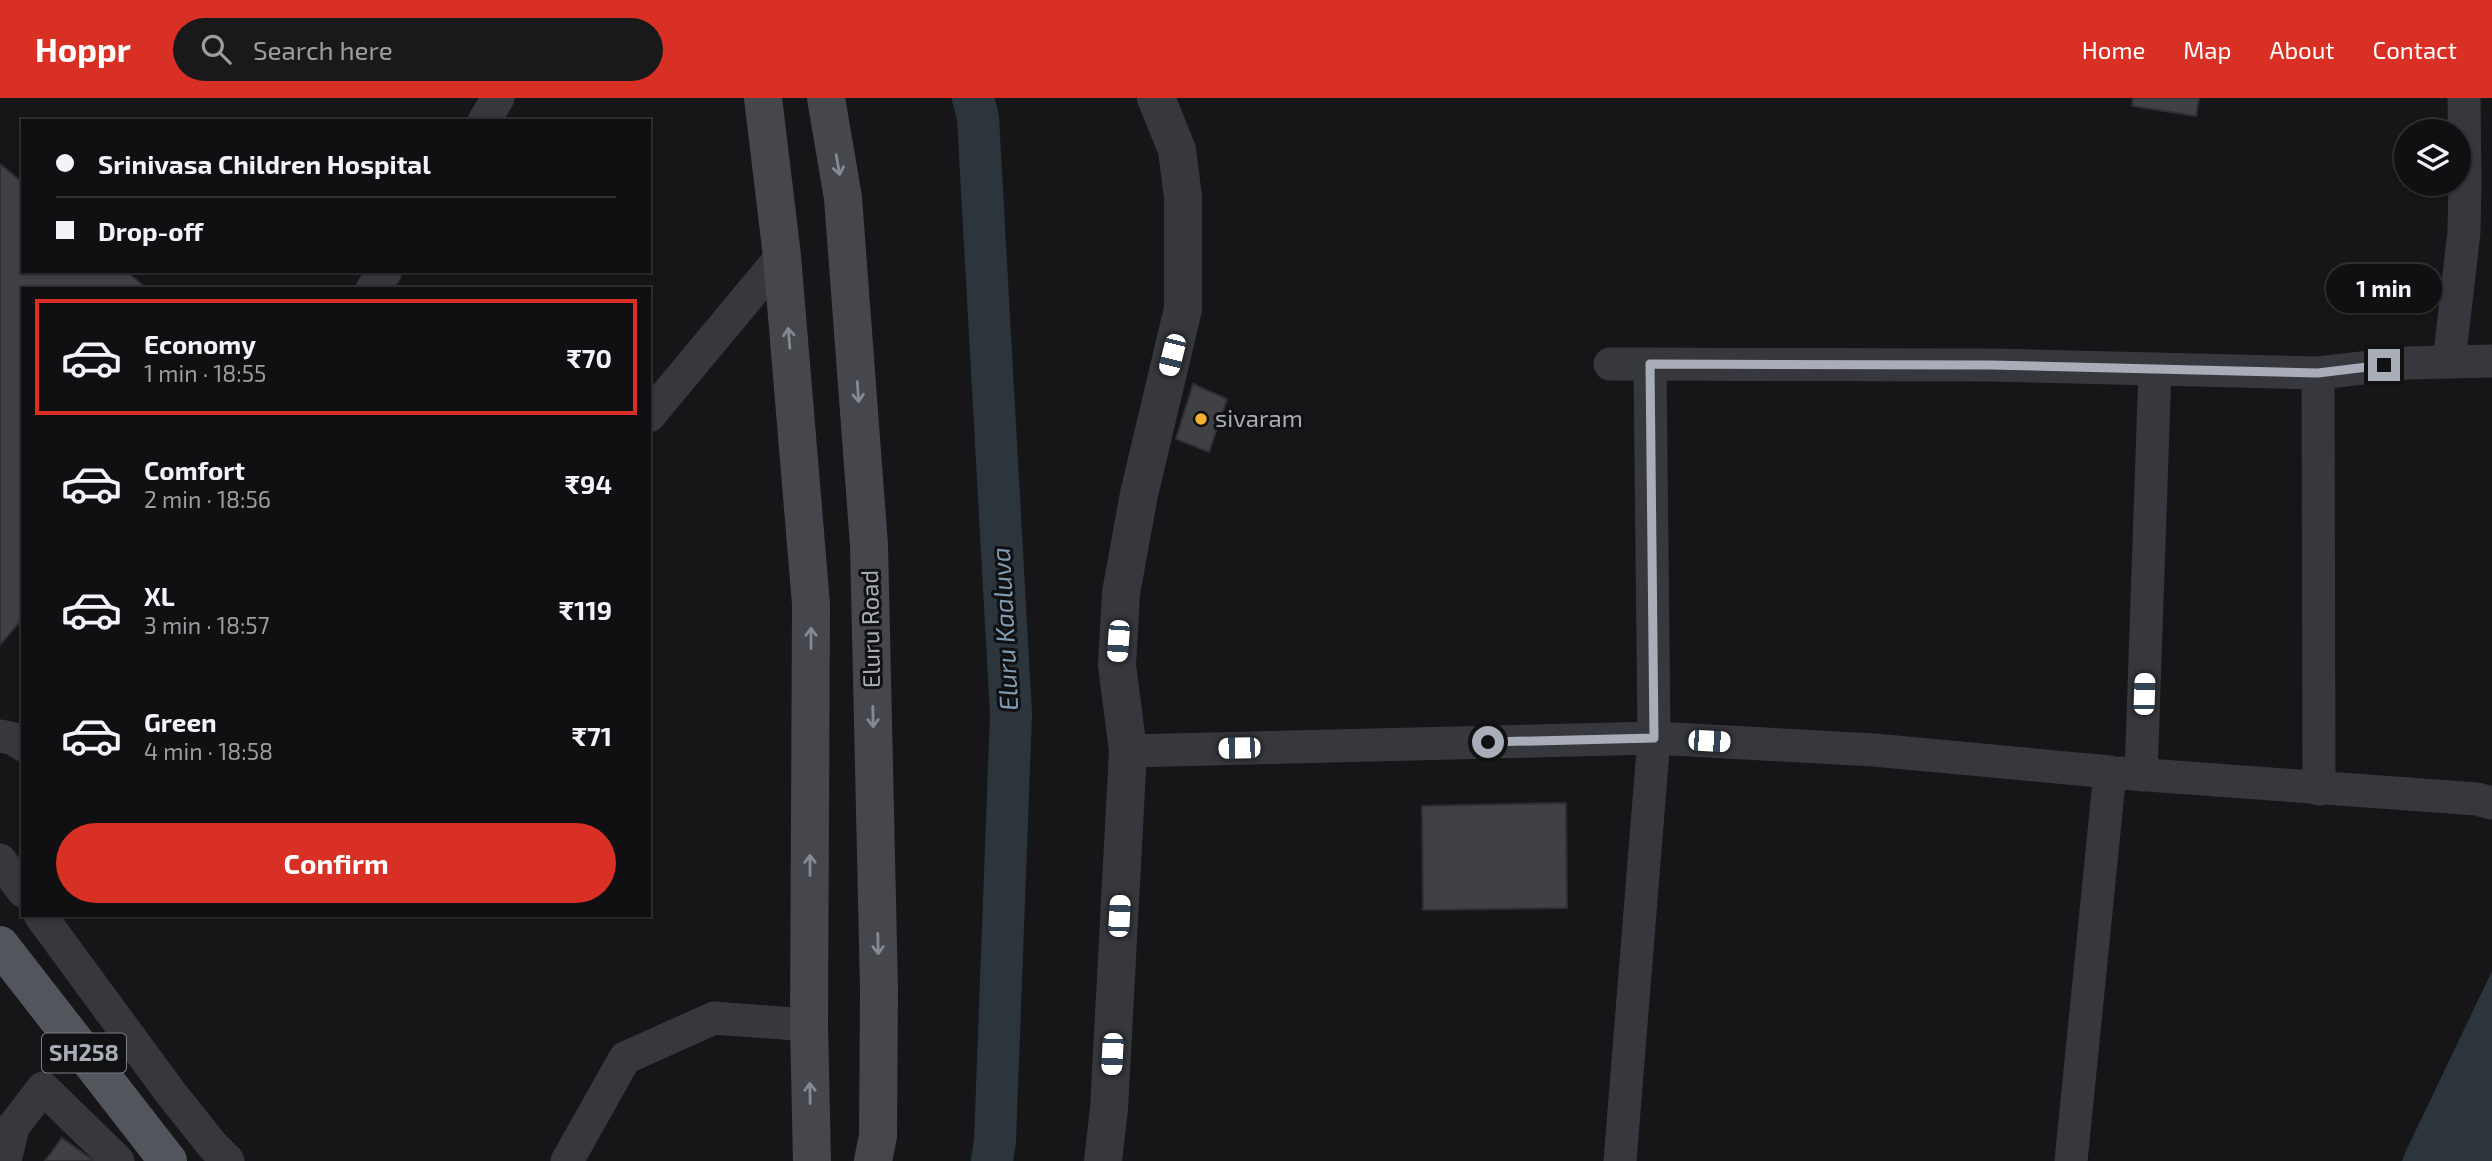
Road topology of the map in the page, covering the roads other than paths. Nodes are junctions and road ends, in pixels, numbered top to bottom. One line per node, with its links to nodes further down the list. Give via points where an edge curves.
1 (498, 98): 6 (street)
2 (763, 98): 7 (main road)
3 (826, 98): 33 (main road, Eluru Road, one-way to 33, via 843,198 869,545 879,989)
4 (1156, 98): 18 (street, via 1177,150 1183,309 1139,494 1121,593 1117,665)
5 (2464, 98): 11 (street, via 2466,184)
6 (485, 119)
7 (782, 256): 16 (street); 26 (main road, one-way to 7, via 811,604)
8 (384, 273): 9 (street)
9 (374, 287)
10 (2492, 361): 11 (street)
11 (2449, 362): 15 (street)
12 (1610, 364): 13 (street)
13 (1650, 364): 14 (street); 17 (street)
14 (2155, 369): 15 (street); 19 (street)
15 (2318, 373): 20 (street)
16 (651, 414)
17 (1654, 738): 18 (street); 19 (street, via 1874,750); 35 (street)
18 (1128, 751): 34 (street, via 1110,1109)
19 (2126, 774): 20 (street); 36 (street)
20 (2319, 789): 21 (street)
21 (2492, 803)
22 (0, 860): 23 (street)
23 (21, 888)
24 (41, 917): 30 (street, via 170,1092)
25 (0, 944): 29 (main road, SH258)
26 (809, 1025): 31 (street, via 714,1018 625,1058); 32 (main road, one-way to 26)
27 (5, 1161): 28 (street, via 13,1127 43,1088)
28 (118, 1161)
29 (168, 1161)
30 (228, 1161)
31 (568, 1161)
32 (811, 1161)
33 (873, 1161)
34 (1103, 1161)
35 (1620, 1161)
36 (2071, 1161)

